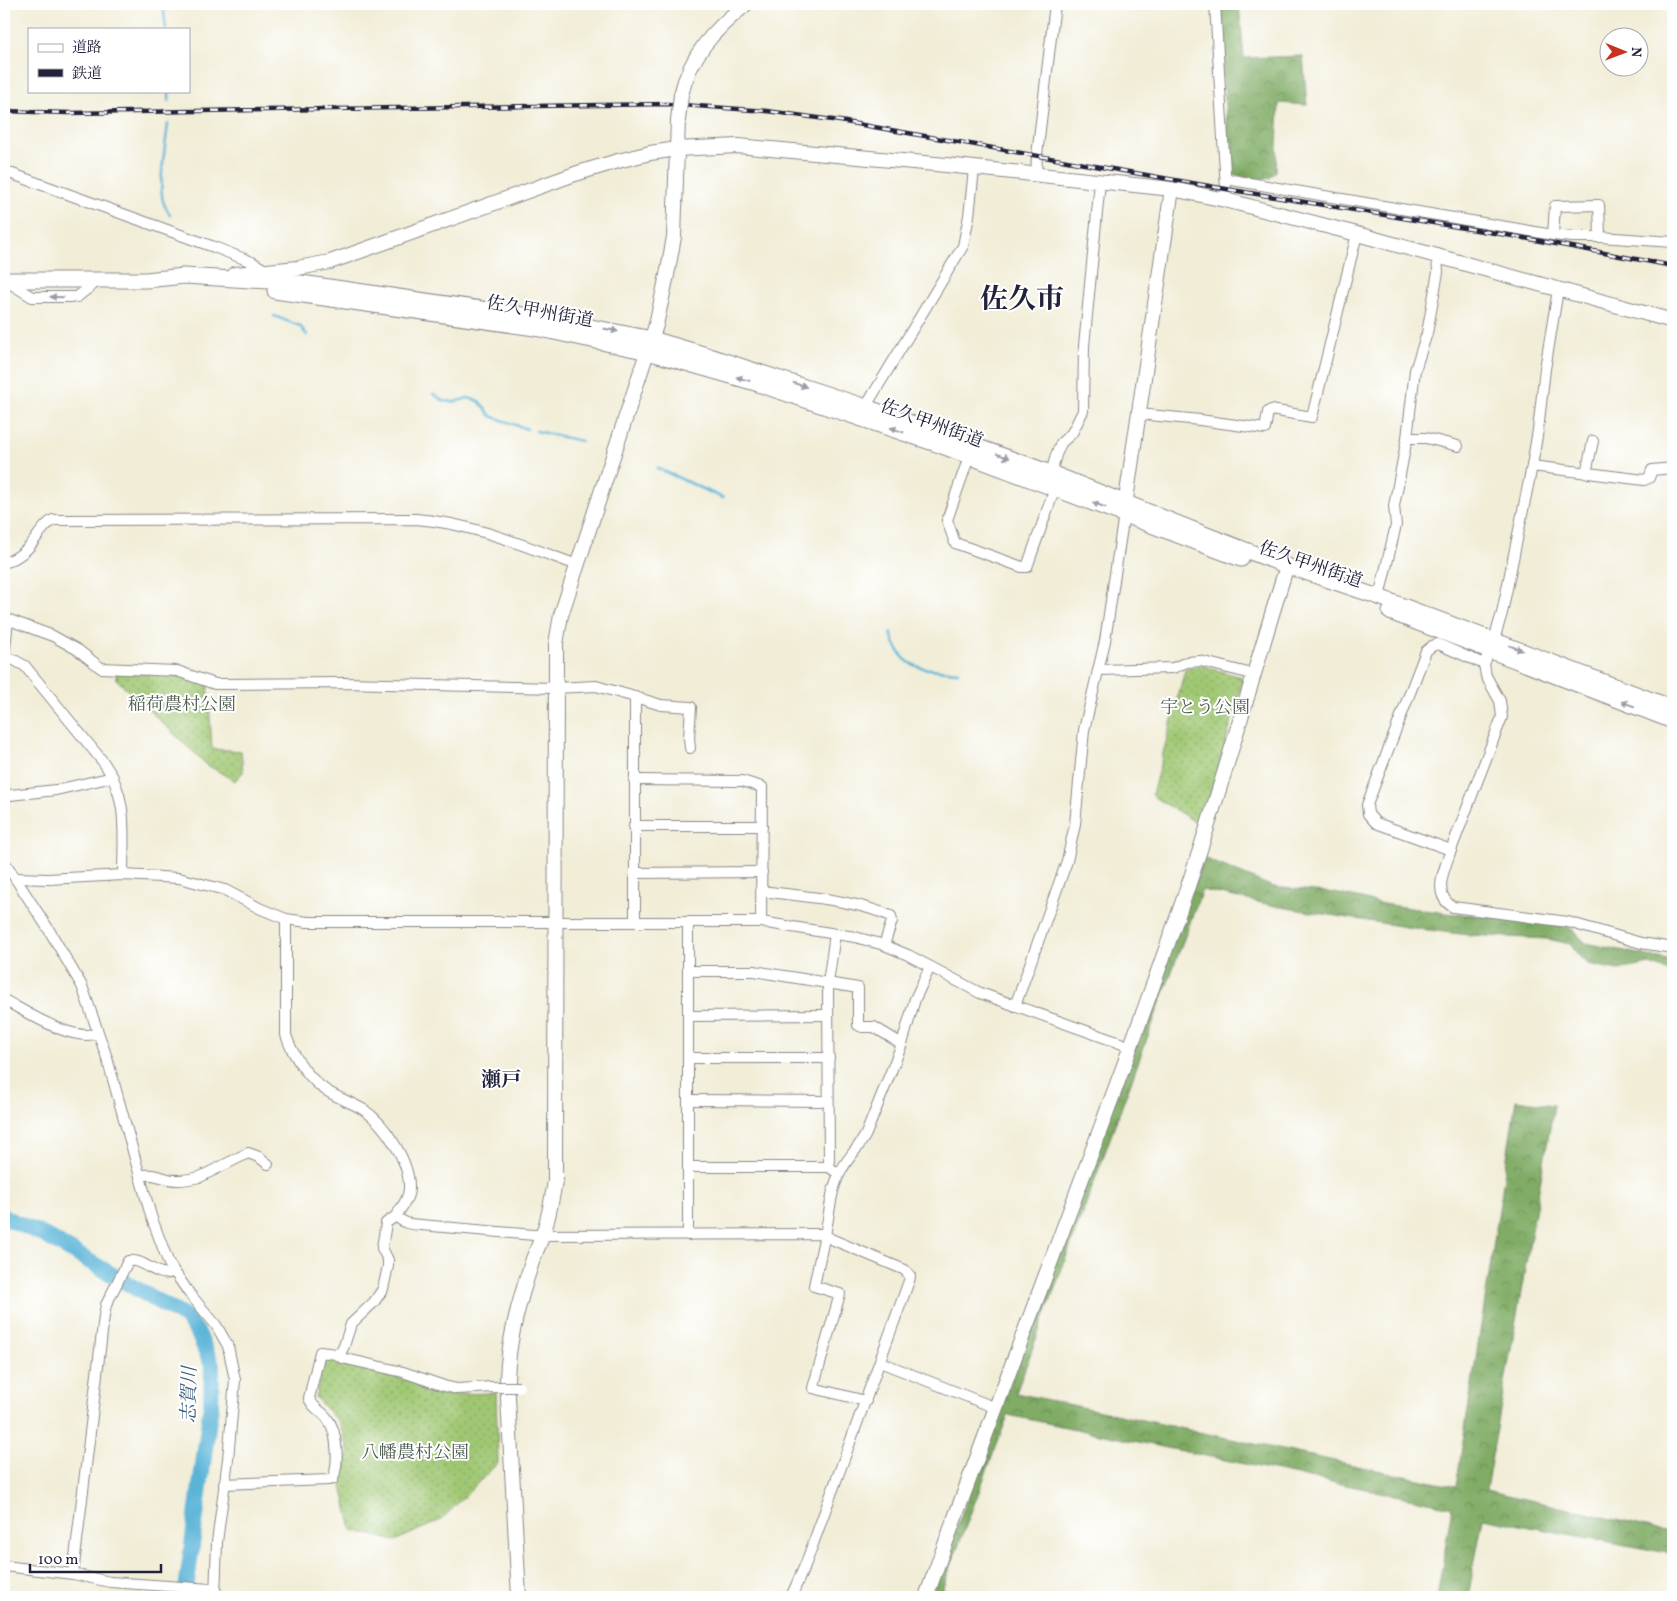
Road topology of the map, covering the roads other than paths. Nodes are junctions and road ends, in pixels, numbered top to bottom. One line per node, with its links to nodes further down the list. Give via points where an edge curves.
1 (746, 4): 4 (street, bridge, via 723,22 701,47 690,67 681,95)
2 (1055, 4): 7 (street)
3 (1215, 4): 8 (street)
4 (677, 149): 5 (street, via 768,148); 17 (street, via 633,157 575,174 330,262 300,276); 23 (street, via 674,237)
5 (974, 169): 7 (street); 24 (street, via 963,246)
6 (4, 171): 17 (street, via 214,247 252,262)
7 (1036, 175): 9 (street)
8 (1226, 179): 11 (street); 13 (street)
9 (1100, 182): 10 (street); 33 (street, via 1084,346 1083,411 1072,433 1061,443)
10 (1172, 190): 11 (street); 25 (street)
11 (1225, 200): 12 (street)
12 (1357, 234): 16 (street); 25 (street, via 1312,417 1271,410 1265,429)
13 (1553, 235): 14 (street); 14 (street, via 1555,206 1599,205)
14 (1600, 237): 15 (street)
15 (1673, 242)
16 (1437, 256): 21 (street); 26 (street, via 1438,272 1427,332 1415,370)
17 (273, 277): 19 (main road, 佐久甲州街道, via 184,276); 20 (street); 23 (main road, 佐久甲州街道, one-way to 23, via 551,319)
18 (4, 280): 19 (main road, 佐久甲州街道)
19 (146, 280): 20 (main road, 佐久甲州街道)
20 (248, 288): 23 (main road, 佐久甲州街道)
21 (1558, 290): 22 (street); 30 (street)
22 (1673, 321)
23 (650, 346): 24 (main road, 佐久甲州街道, via 752,382); 36 (street)
24 (863, 412): 29 (main road, 佐久甲州街道)
25 (1139, 414): 34 (street)
26 (1407, 438): 28 (street, via 1426,438); 38 (street, via 1394,506 1396,525)
27 (1593, 441): 32 (street)
28 (1458, 446)
29 (972, 451): 33 (main road, 佐久甲州街道); 33 (street, via 947,520 955,543 1027,567)
30 (1532, 466): 32 (street); 40 (street, via 1502,614)
31 (1673, 468): 32 (street, via 1652,470 1649,478 1644,480)
32 (1586, 473)
33 (1053, 481): 34 (main road, 佐久甲州街道)
34 (1125, 509): 37 (main road, 佐久甲州街道); 38 (main road, 佐久甲州街道); 41 (street)
35 (4, 563): 36 (street, via 20,556 54,520 416,519 442,522 495,536)
36 (577, 564): 43 (street, via 558,628)
37 (1284, 575): 40 (main road, 佐久甲州街道); 42 (street)
38 (1380, 597): 40 (main road, 佐久甲州街道)
39 (6, 619): 43 (street, via 53,636 101,668 177,671 215,684 343,683); 48 (street, via 4,657 26,666)
40 (1489, 651): 45 (main road, 佐久甲州街道, one-way to 45); 46 (main road, 佐久甲州街道, one-way to 40); 53 (street, via 1486,676 1500,701 1502,717); 53 (street, via 1438,644 1426,651 1367,805 1368,814 1376,822)
41 (1099, 670): 42 (street, via 1173,668 1194,660 1248,674); 72 (street, via 1084,730 1072,839)
42 (1254, 672): 77 (street, via 1211,820)
43 (554, 688): 44 (street, via 596,686); 62 (street)
44 (635, 697): 47 (street, via 661,705 691,708); 49 (street)
45 (1673, 708)
46 (1673, 721)
47 (690, 748)
48 (113, 777): 50 (street); 57 (street, via 122,802)
49 (634, 780): 51 (street); 52 (street, via 742,781 762,787)
50 (4, 798)
51 (634, 826): 52 (street); 56 (street)
52 (762, 826): 55 (street)
53 (1451, 850): 67 (street, via 1441,891 1453,907 1568,922 1641,943)
54 (4, 861): 58 (street)
55 (762, 872): 56 (street); 59 (street)
56 (634, 873): 61 (street)
57 (123, 875): 58 (street); 60 (street, via 179,878 204,884 225,890)
58 (16, 878): 75 (street, via 79,979)
59 (762, 891): 64 (street); 66 (street, via 851,904 891,916)
60 (286, 919): 62 (street, via 308,922); 87 (street, via 287,1040 311,1078 372,1116 395,1144 409,1188)
61 (634, 921): 62 (street); 63 (street)
62 (554, 922): 88 (street, via 555,1181)
63 (688, 922): 64 (street); 69 (street)
64 (762, 922): 65 (street)
65 (835, 934): 66 (street); 70 (street)
66 (884, 945): 68 (street)
67 (1673, 948)
68 (930, 967): 72 (street, via 980,993); 76 (street, via 915,999)
69 (688, 971): 70 (street, via 754,971); 74 (street)
70 (828, 983): 73 (street); 76 (street, via 858,988 860,1026 874,1027)
71 (4, 1000): 75 (street, via 69,1033 88,1036)
72 (1015, 1006): 77 (street)
73 (828, 1015): 74 (street); 79 (street)
74 (688, 1016): 78 (street)
75 (98, 1033): 86 (street)
76 (902, 1044): 85 (street, via 862,1141)
77 (1131, 1046): 96 (street)
78 (688, 1058): 79 (street); 80 (street)
79 (828, 1058): 81 (street)
80 (688, 1100): 81 (street); 83 (street)
81 (828, 1101): 84 (street)
82 (268, 1164): 86 (street, via 248,1153 200,1177 170,1180 153,1174)
83 (688, 1167): 84 (street); 90 (street)
84 (829, 1167): 85 (street)
85 (839, 1174): 89 (street)
86 (140, 1176): 91 (street)
87 (396, 1216): 88 (street, via 404,1223 420,1225); 92 (street, via 386,1222 382,1248 388,1266 383,1289 351,1324 341,1352)
88 (543, 1234): 90 (street); 101 (street, via 513,1328 507,1368)
89 (825, 1234): 90 (street); 93 (street, via 830,1239 905,1270 910,1276); 95 (street, via 814,1286 840,1294 813,1388)
90 (688, 1235)
91 (173, 1272): 97 (street, via 216,1325 228,1346 235,1380); 99 (street, via 162,1274 128,1261 106,1305)
92 (336, 1354): 94 (street, bridge, via 464,1390); 97 (street, via 320,1352 309,1398 334,1431 333,1478)
93 (880, 1362): 95 (street); 96 (street)
94 (519, 1387)
95 (866, 1401): 102 (street)
96 (996, 1408): 103 (street)
97 (224, 1484): 100 (street)
98 (4, 1566): 99 (street)
99 (73, 1574): 100 (street, via 110,1582)
100 (214, 1593)
101 (519, 1597)
102 (791, 1597)
103 (926, 1597)

